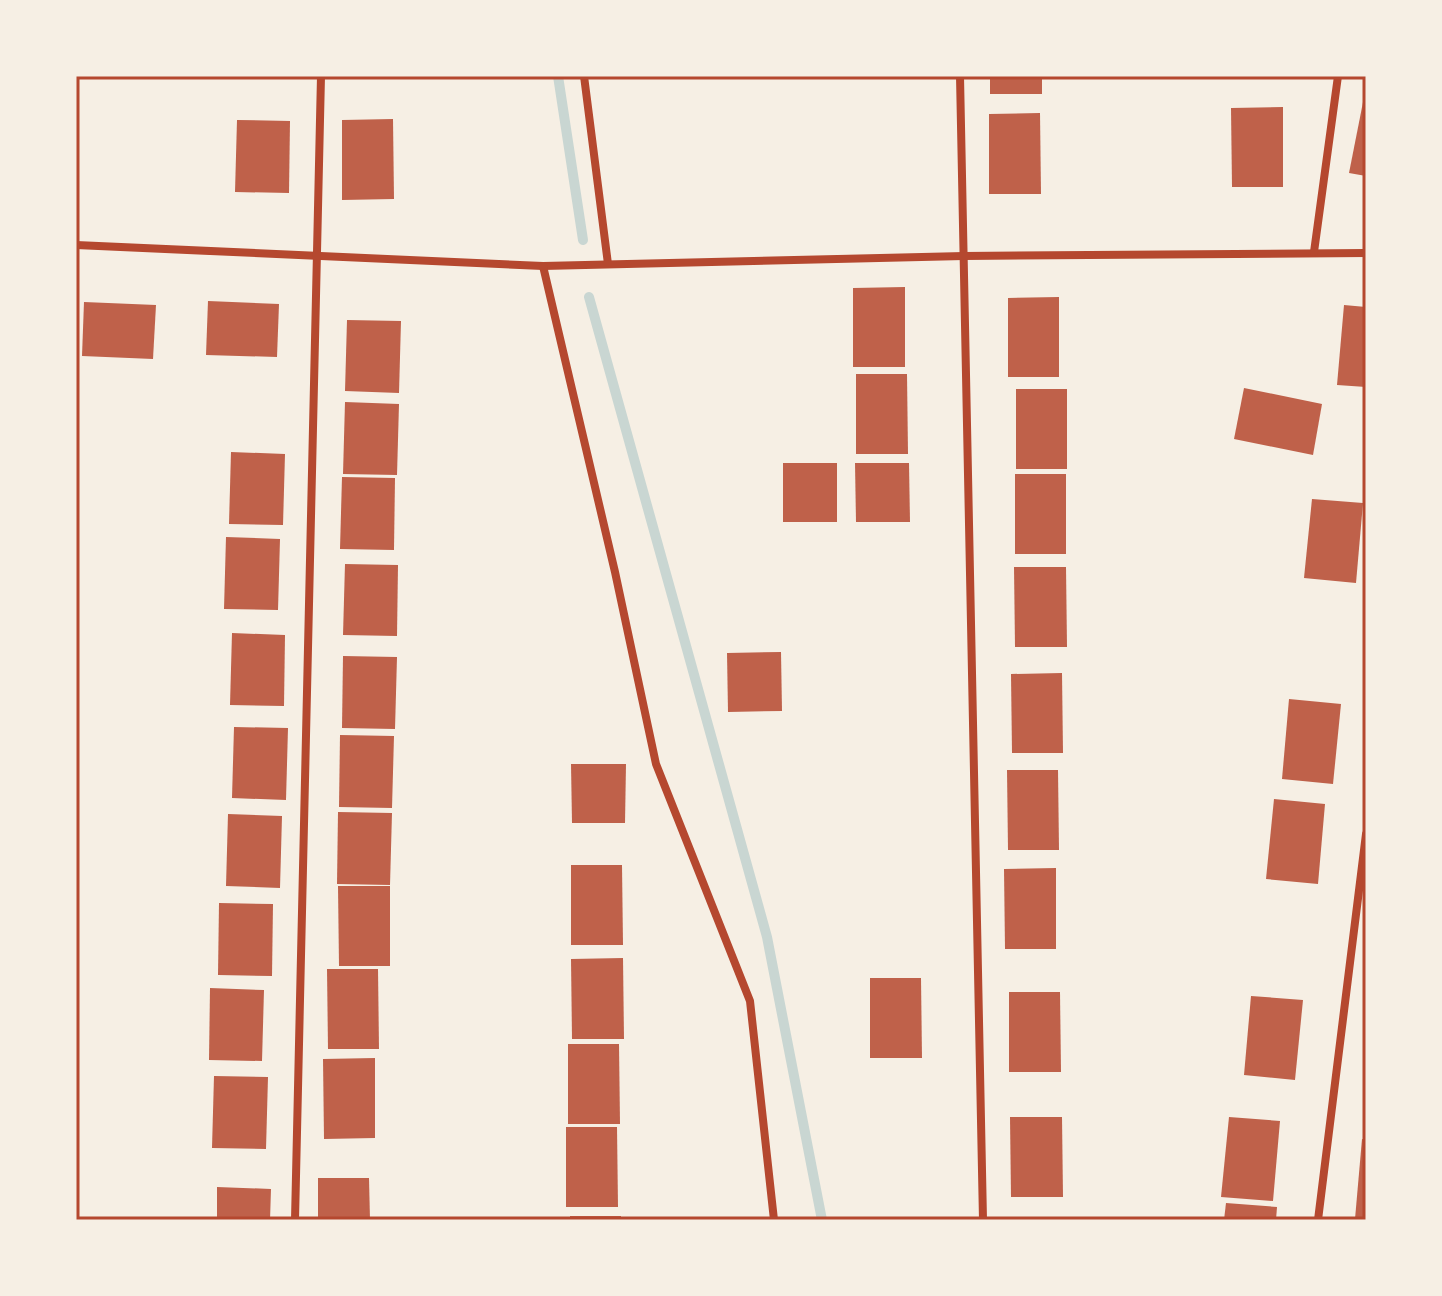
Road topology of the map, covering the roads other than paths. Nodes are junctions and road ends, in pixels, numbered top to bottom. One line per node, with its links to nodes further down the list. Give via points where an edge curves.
1 (321, 76): 8 (street)
2 (584, 76): 10 (street)
3 (960, 76): 9 (street)
4 (1338, 76): 6 (street)
5 (76, 245): 8 (street)
6 (1314, 252): 7 (street); 9 (street)
7 (1366, 253)
8 (317, 256): 11 (street); 13 (street)
9 (964, 256): 10 (street); 15 (street)
10 (608, 264): 11 (street)
11 (543, 266): 14 (street, via 656,764 750,1001)
12 (1366, 834): 16 (street)
13 (295, 1220)
14 (774, 1220)
15 (983, 1220)
16 (1318, 1220)

